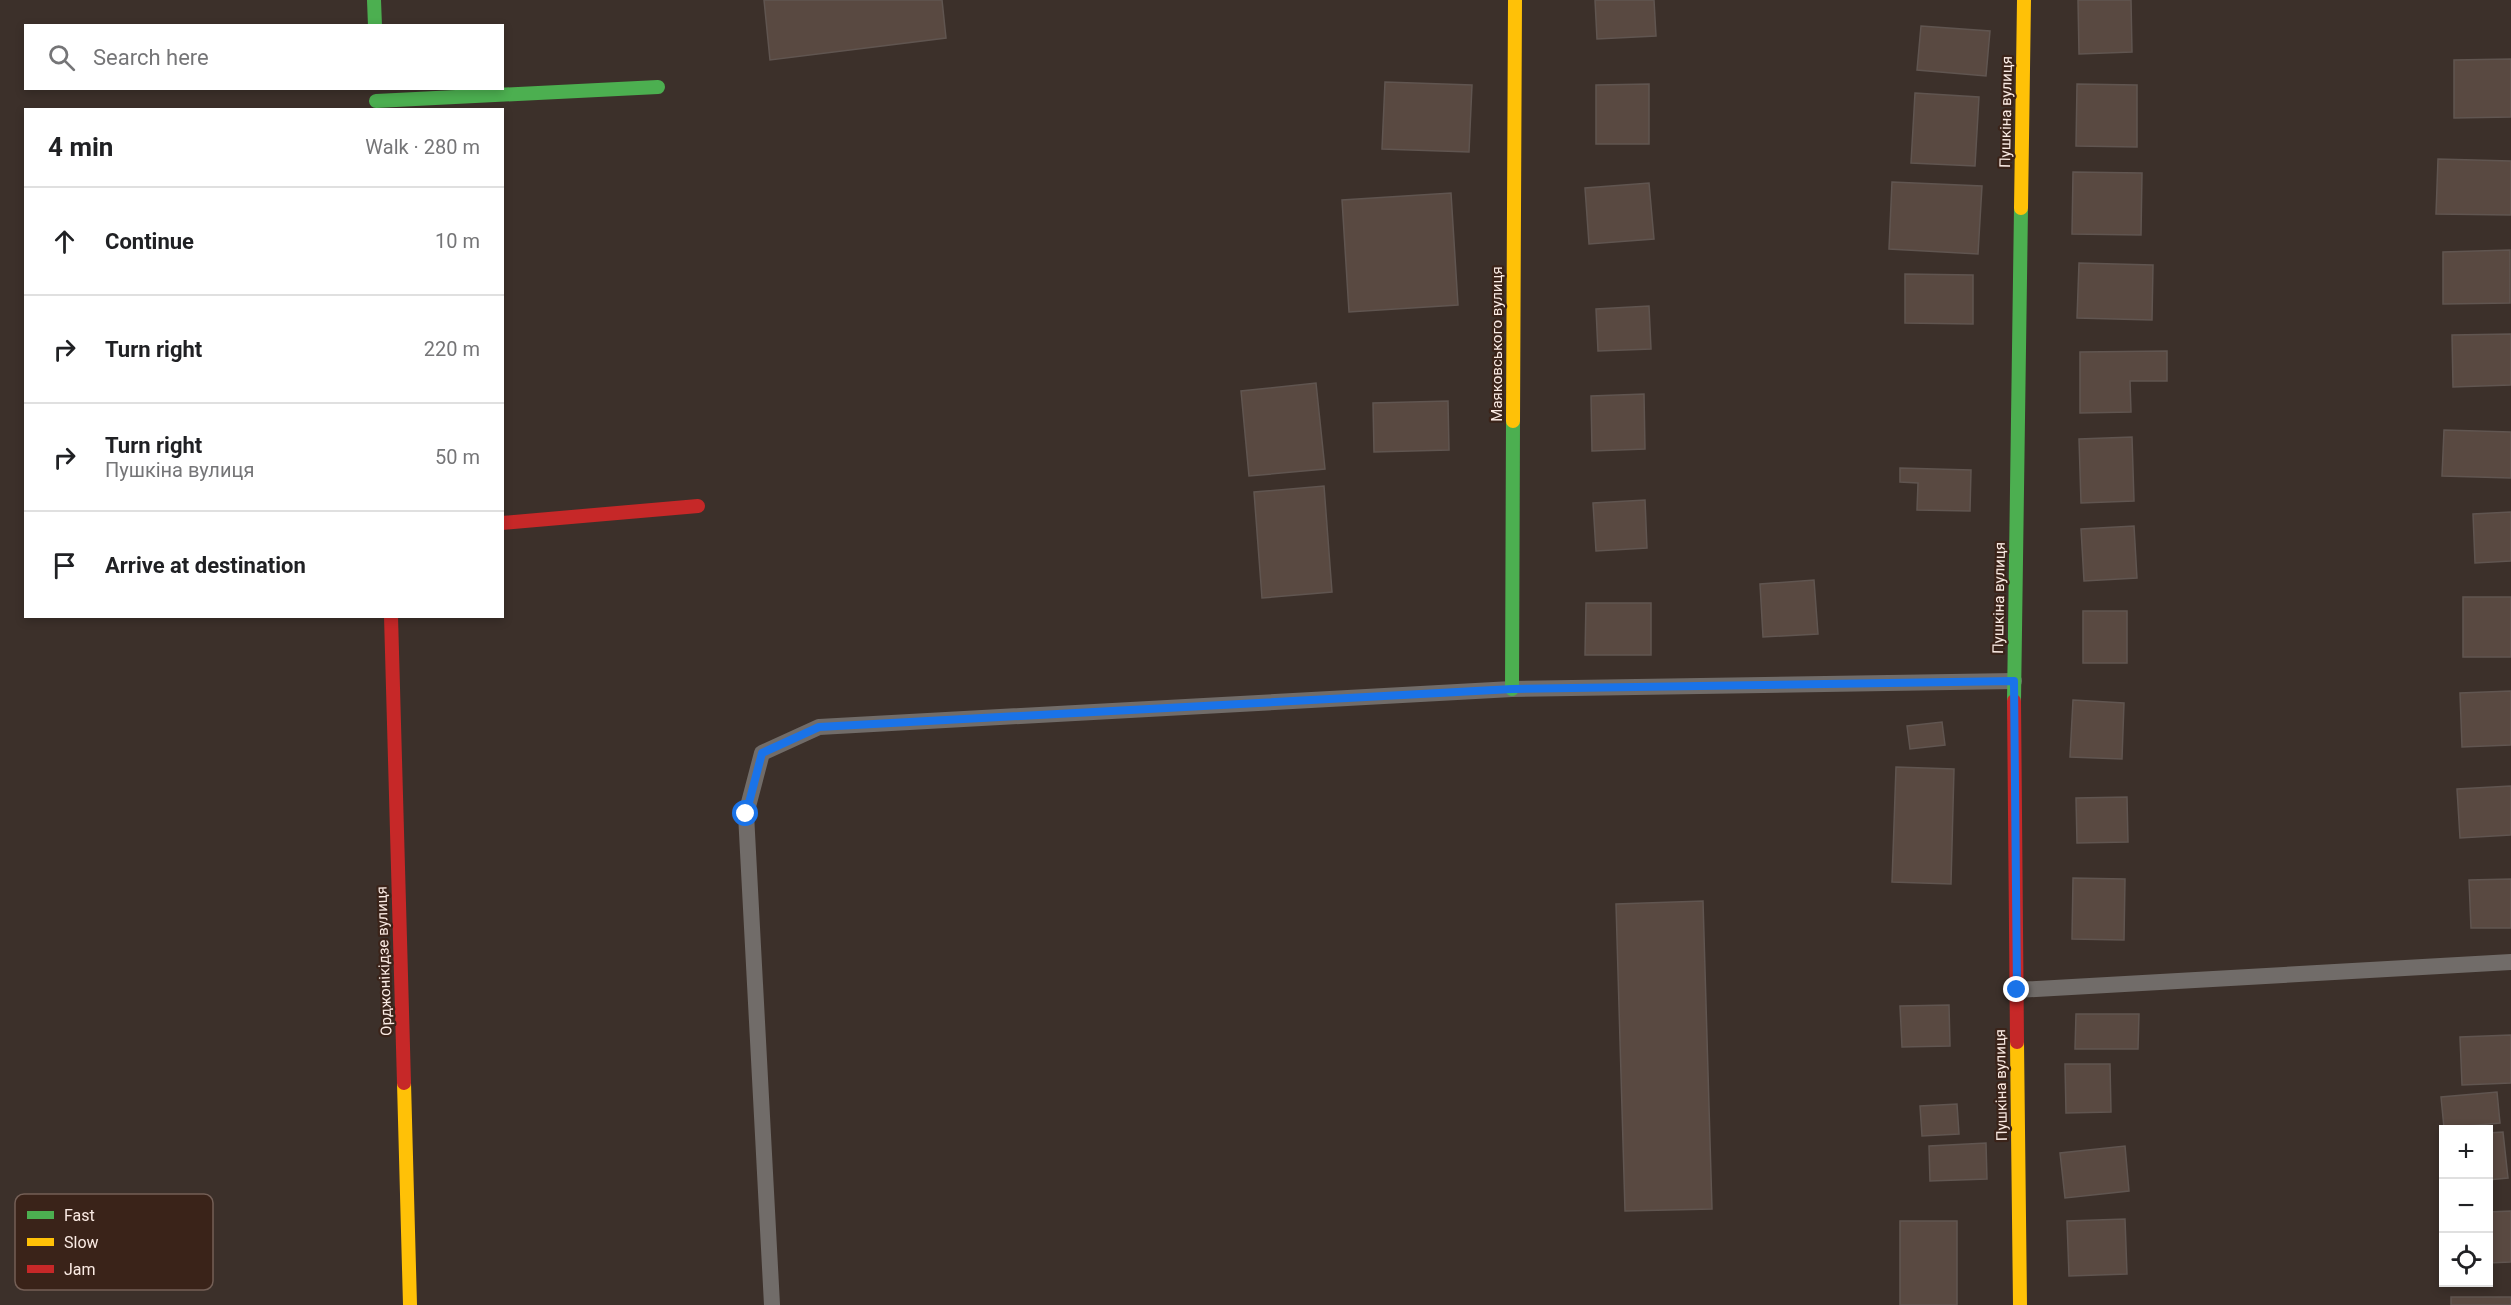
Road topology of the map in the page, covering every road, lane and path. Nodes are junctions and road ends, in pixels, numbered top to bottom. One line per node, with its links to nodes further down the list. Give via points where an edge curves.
1 (374, 0): 4 (street)
2 (1515, 0): 11 (street, Маяковського вулиця)
3 (2024, 0): 10 (street, Пушкіна вулиця)
4 (375, 24)
5 (658, 87): 6 (street)
6 (376, 100)
7 (698, 506): 8 (street)
8 (504, 523)
9 (391, 618): 14 (street, Орджонікідзе вулиця)
10 (2014, 681): 11 (lane); 13 (street, Пушкіна вулиця)
11 (1512, 689): 15 (lane, via 819,727 762,753 746,814)
12 (2511, 962): 13 (lane)
13 (2017, 990): 16 (street, Пушкіна вулиця)
14 (410, 1305)
15 (772, 1305)
16 (2020, 1305)

